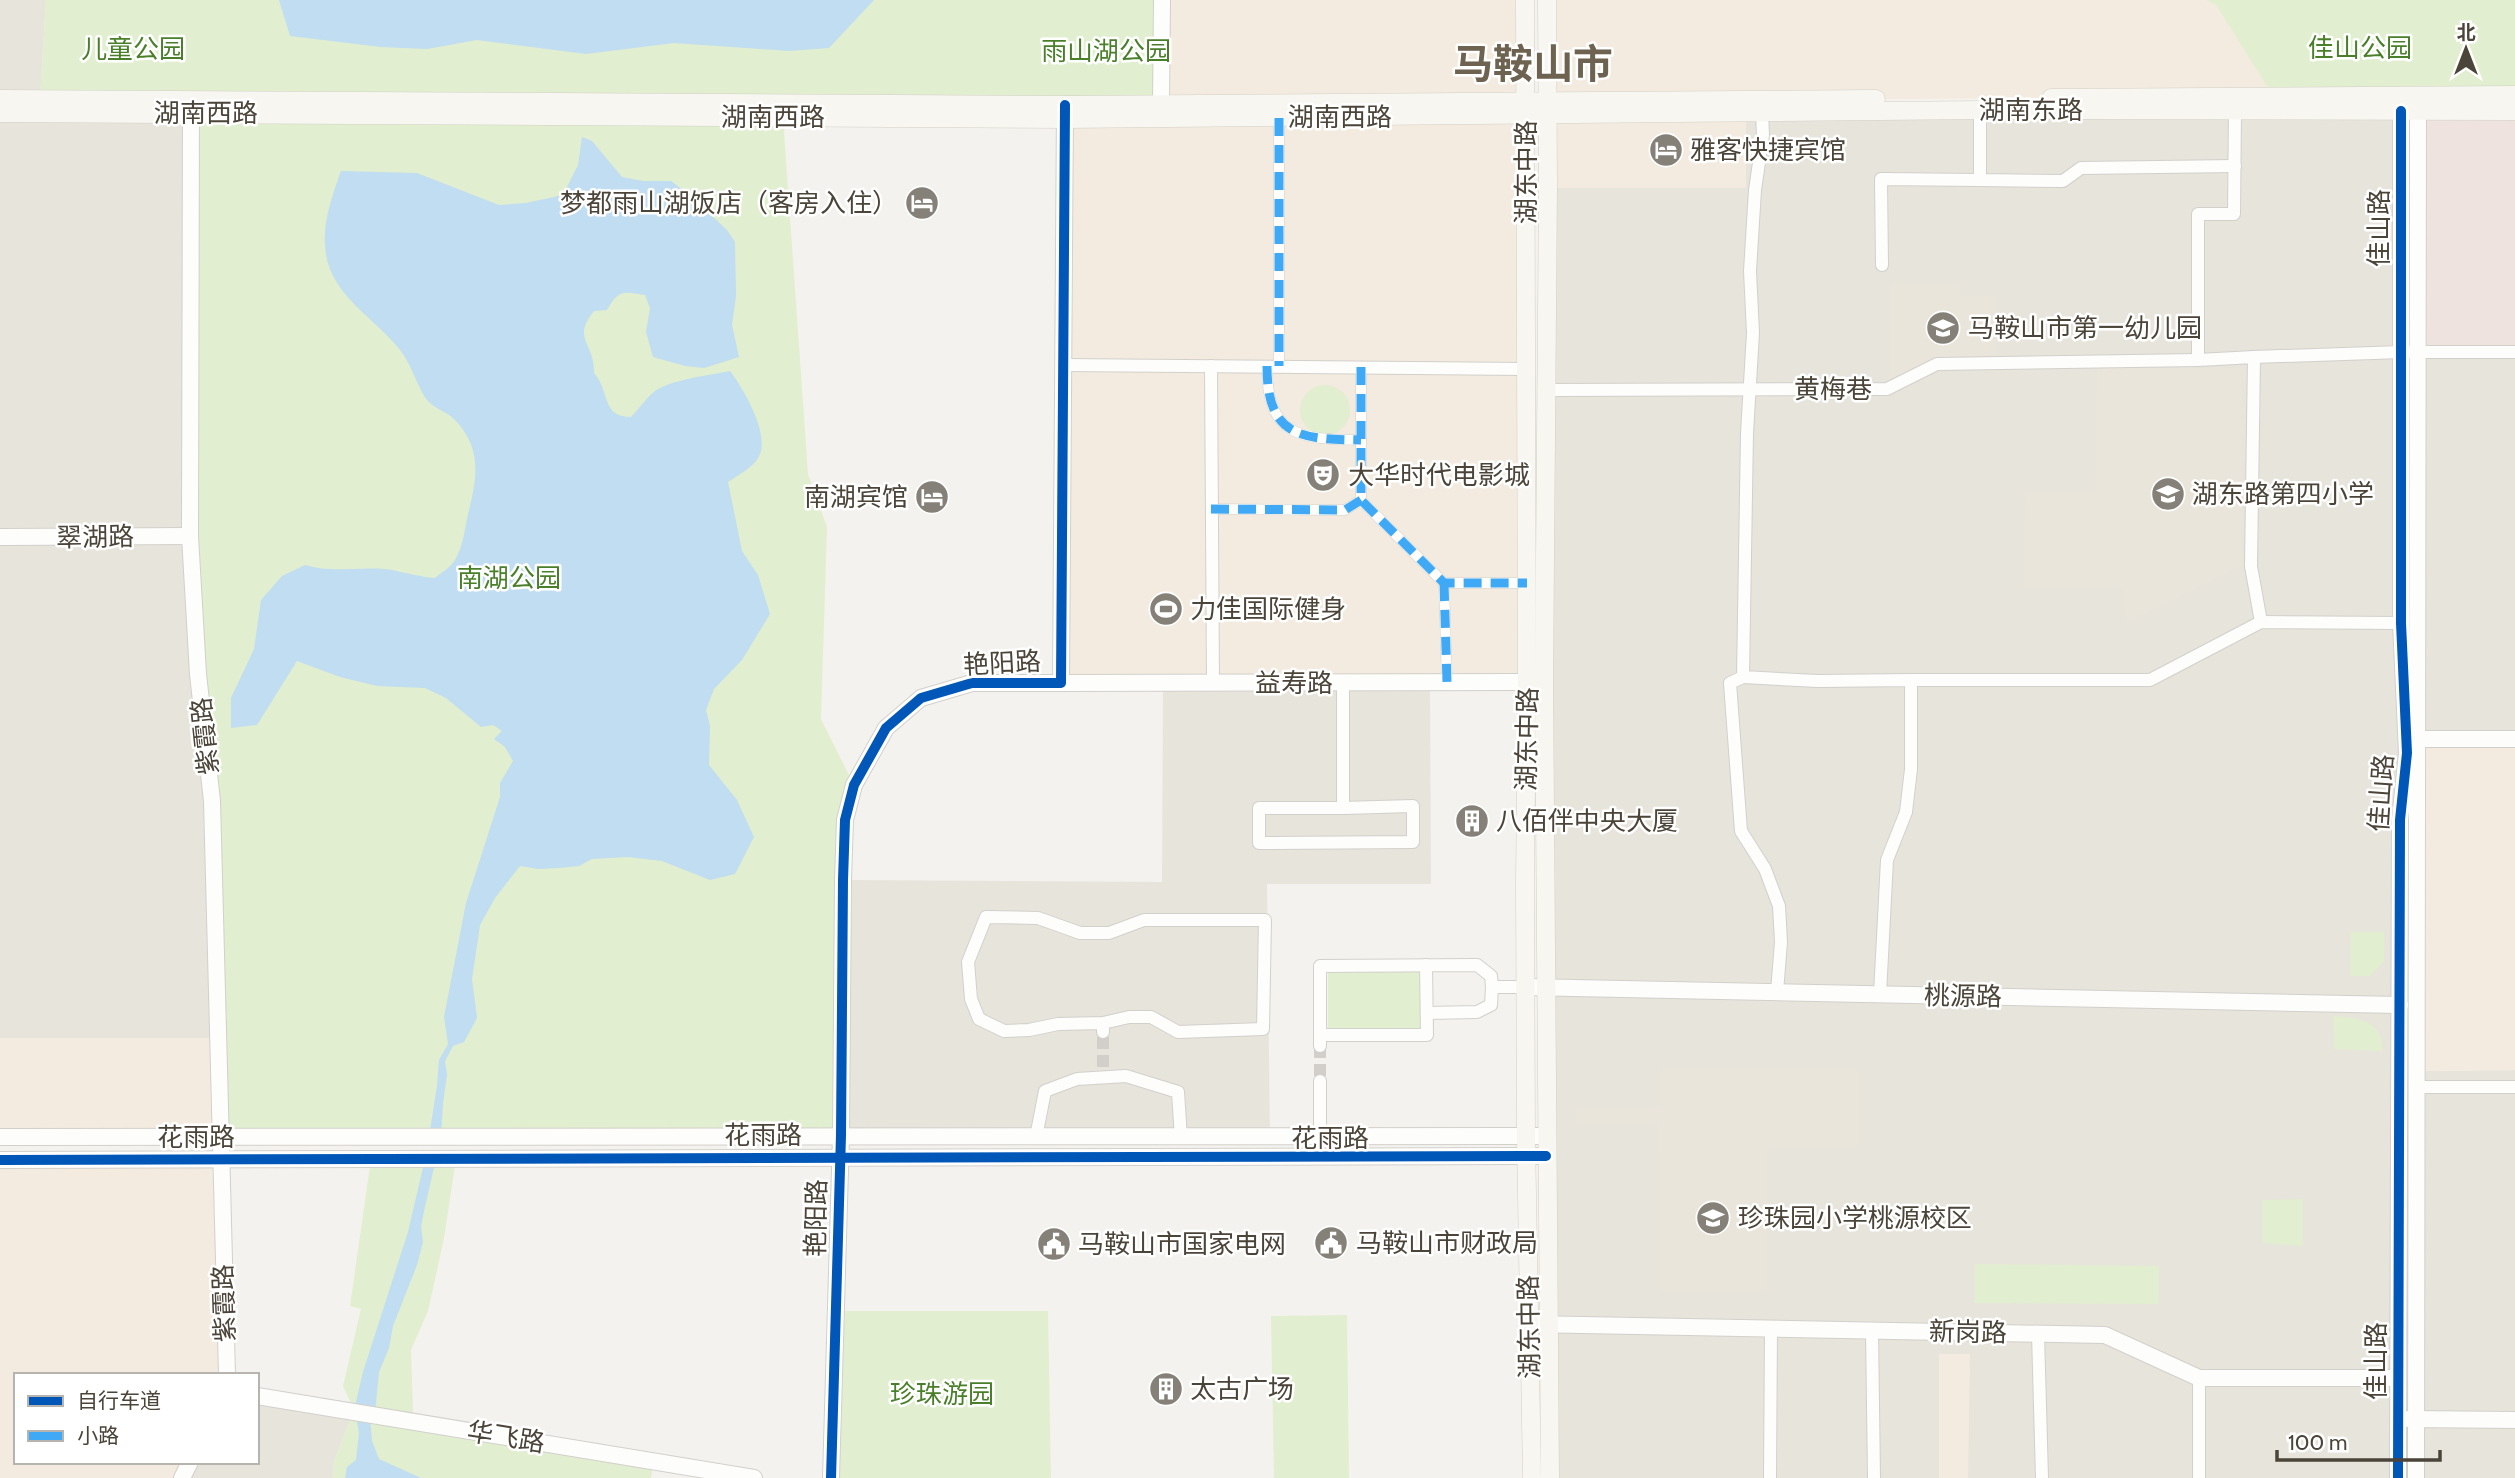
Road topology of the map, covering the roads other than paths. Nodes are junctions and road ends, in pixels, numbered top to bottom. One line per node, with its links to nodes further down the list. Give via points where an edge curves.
1 (1162, 0): 6 (street)
2 (1525, 0): 8 (main road, 湖东中路)
3 (1547, 0): 9 (main road, 湖东中路)
4 (2515, 95): 9 (main road)
5 (0, 99): 7 (main road, 湖南西路)
6 (1161, 103): 8 (main road, 湖南西路); 14 (main road, 湖南西路)
7 (191, 106): 14 (main road, 湖南西路); 15 (main road, 湖南西路); 35 (street, 紫霞路)
8 (1525, 109): 9 (main road); 17 (main road, 湖南西路); 29 (main road, 湖东中路)
9 (1547, 109): 16 (main road, 湖南东路); 31 (main road, 湖东中路)
10 (1980, 110): 11 (main road, 湖南东路); 16 (main road, 湖南东路); 19 (street)
11 (2235, 110): 12 (main road, 湖南东路); 18 (street)
12 (2410, 111): 13 (main road, 湖南东路); 21 (street, 佳山路)
13 (2515, 111)
14 (1065, 112): 17 (main road, 湖南西路); 25 (street, 艳阳路)
15 (0, 113)
16 (1762, 113): 30 (street, via 1750,271)
17 (1279, 118): 27 (street)
18 (2235, 166): 19 (street, via 2081,168 2063,181); 24 (street, via 2234,214 2198,214)
19 (1980, 180): 20 (street, via 1881,179)
20 (1882, 265)
21 (2409, 352): 22 (street); 23 (street); 40 (street, 佳山路); 48 (street, 佳山路)
22 (2515, 352)
23 (2254, 357): 24 (street, 黄梅巷); 39 (street, via 2251,566)
24 (2198, 360): 30 (street, 黄梅巷, via 1937,363 1887,389)
25 (1063, 365): 26 (street); 47 (street, 艳阳路)
26 (1211, 366): 27 (street); 34 (street)
27 (1273, 366): 28 (street); 32 (street, via 1267,387 1274,412 1288,430 1316,439)
28 (1362, 367): 29 (street); 32 (street)
29 (1526, 369): 38 (main road, 湖东中路)
30 (1750, 389): 31 (street, 黄梅巷); 41 (street)
31 (1546, 390): 55 (main road, 湖东中路)
32 (1361, 440): 33 (street)
33 (1361, 500): 34 (street, via 1345,510); 37 (street)
34 (1211, 509): 43 (street)
35 (190, 536): 36 (street, 翠湖路); 67 (street, 紫霞路, via 212,801)
36 (0, 537)
37 (1444, 583): 38 (street); 45 (street)
38 (1527, 583): 46 (main road, 湖东中路)
39 (2261, 622): 40 (street); 42 (street, via 2150,680)
40 (2401, 623): 50 (street, 佳山路)
41 (1743, 677): 42 (street); 56 (street, via 1730,683 1738,807 1741,831 1765,869 1779,906)
42 (1911, 680): 57 (street, via 1911,769 1906,812 1887,860)
43 (1213, 682): 44 (street, 益寿路); 47 (street, 益寿路)
44 (1343, 682): 45 (street, 益寿路); 51 (street)
45 (1447, 682): 46 (street, 益寿路)
46 (1527, 682): 54 (main road, 湖东中路)
47 (1062, 683): 64 (street, 艳阳路, via 972,682 921,698 886,729 854,785 845,820)
48 (2417, 739): 49 (street); 50 (street); 62 (street, 佳山路)
49 (2515, 739)
50 (2407, 753): 58 (street, 佳山路, via 2400,820)
51 (1343, 807): 51 (street, via 1259,808 1259,843 1413,842 1413,806)
52 (1426, 965): 53 (street, via 1477,965 1491,976); 59 (street); 59 (street, via 1320,966 1320,1041 1427,1035)
53 (1492, 987): 54 (street); 59 (street, via 1491,1005 1477,1012)
54 (1526, 987): 55 (street, 桃源路); 69 (main road, 湖东中路)
55 (1546, 987): 56 (street, 桃源路); 65 (main road, 湖东中路)
56 (1777, 992): 57 (street, 桃源路)
57 (1880, 995): 58 (street, 桃源路)
58 (2399, 1005): 84 (street, 佳山路)
59 (1427, 1013)
60 (1103, 1027): 60 (street, via 1129,1017 1151,1017 1178,1032 1263,1029 1265,920 1144,920 1109,933 1080,933 1038,918 986,917 968,962 971,999 979,1018 1004,1031 1058,1024)
61 (1320, 1081): 71 (street)
62 (2417, 1087): 63 (street); 87 (street, 佳山路)
63 (2515, 1087)
64 (841, 1135): 67 (street, 花雨路); 68 (street, 花雨路); 74 (street, 艳阳路)
65 (1546, 1136): 69 (street, 花雨路); 73 (main road, 湖东中路)
66 (0, 1137): 67 (street, 花雨路)
67 (219, 1137): 75 (street, 紫霞路)
68 (1036, 1137): 70 (street, 花雨路); 70 (street, via 1045,1091 1103,1072 1178,1092)
69 (1526, 1137): 71 (street, 花雨路); 72 (main road, 湖东中路)
70 (1181, 1138): 71 (street, 花雨路)
71 (1320, 1138)
72 (1526, 1156): 73 (street); 74 (street); 77 (main road, 湖东中路)
73 (1546, 1156): 78 (main road, 湖东中路)
74 (840, 1158): 75 (street); 90 (street, 艳阳路)
75 (220, 1159): 76 (street); 82 (street, 紫霞路)
76 (0, 1160)
77 (1529, 1324): 78 (street, 新岗路); 91 (main road, 湖东中路)
78 (1549, 1325): 79 (street, 新岗路); 92 (main road, 湖东中路)
79 (1771, 1328): 80 (street, 新岗路); 93 (street)
80 (1872, 1330): 81 (street, 新岗路); 94 (street)
81 (2038, 1334): 83 (street, 新岗路, via 2105,1335); 95 (street)
82 (227, 1373)
83 (2199, 1378): 84 (street, 新岗路); 96 (street)
84 (2398, 1378): 86 (street, 佳山路)
85 (259, 1396): 89 (street, 华飞路)
86 (2398, 1419): 87 (street); 97 (street, 佳山路)
87 (2416, 1419): 88 (street); 98 (street, 佳山路)
88 (2515, 1419)
89 (754, 1478)
90 (831, 1478)
91 (1532, 1478)
92 (1550, 1478)
93 (1770, 1478)
94 (1874, 1478)
95 (2042, 1478)
96 (2199, 1478)
97 (2398, 1478)
98 (2416, 1478)

